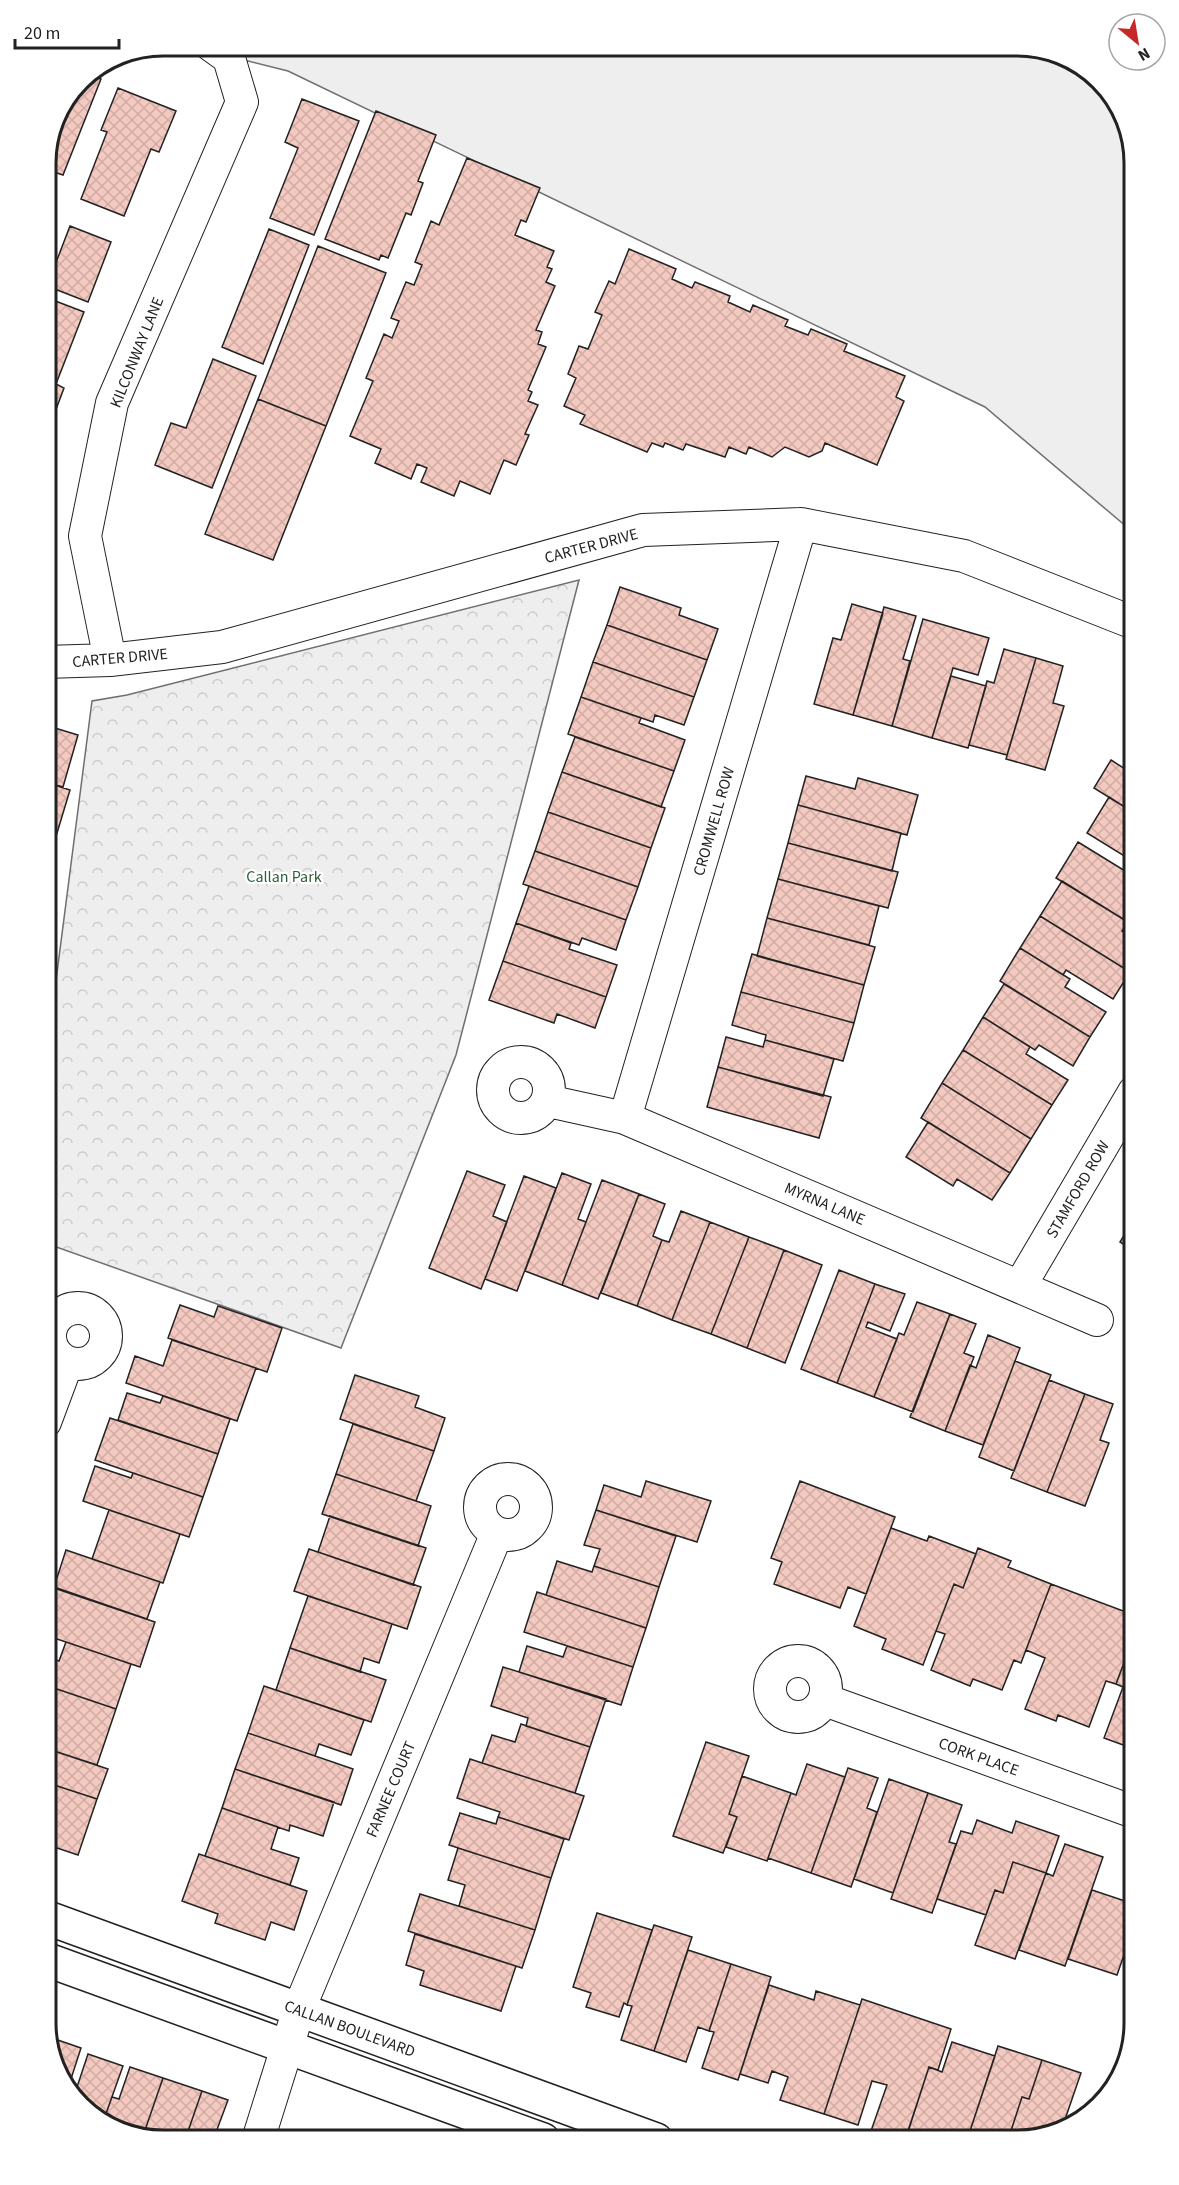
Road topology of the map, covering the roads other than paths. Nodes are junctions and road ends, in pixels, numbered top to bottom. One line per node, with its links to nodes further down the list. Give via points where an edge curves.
1 (222, 56): 4 (street, KILCONWAY LANE, via 242,102 112,403 86,536)
2 (801, 524): 3 (street, CARTER DRIVE, via 964,556); 4 (street, CARTER DRIVE, via 643,530 222,647); 8 (street, CROMWELL ROW)
3 (1124, 619)
4 (110, 660): 5 (street, CARTER DRIVE)
5 (56, 662)
6 (548, 1101): 8 (street, MYRNA LANE)
7 (1124, 1109): 9 (street, STAMFORD ROW)
8 (625, 1118): 9 (street, MYRNA LANE)
9 (1020, 1286): 10 (street, MYRNA LANE)
10 (1097, 1320)
11 (68, 1363): 12 (street)
12 (56, 1394)
13 (497, 1533): 18 (street, FARNEE COURT)
14 (825, 1700): 15 (street, CORK PLACE)
15 (1124, 1808)
16 (56, 1921): 18 (street, CALLAN BOULEVARD)
17 (56, 1963): 19 (street)
18 (299, 2009): 19 (street, FARNEE COURT); 22 (street, CALLAN BOULEVARD)
19 (287, 2047): 20 (street, FARNEE COURT); 21 (street)
20 (261, 2129)
21 (514, 2129)
22 (628, 2130)

